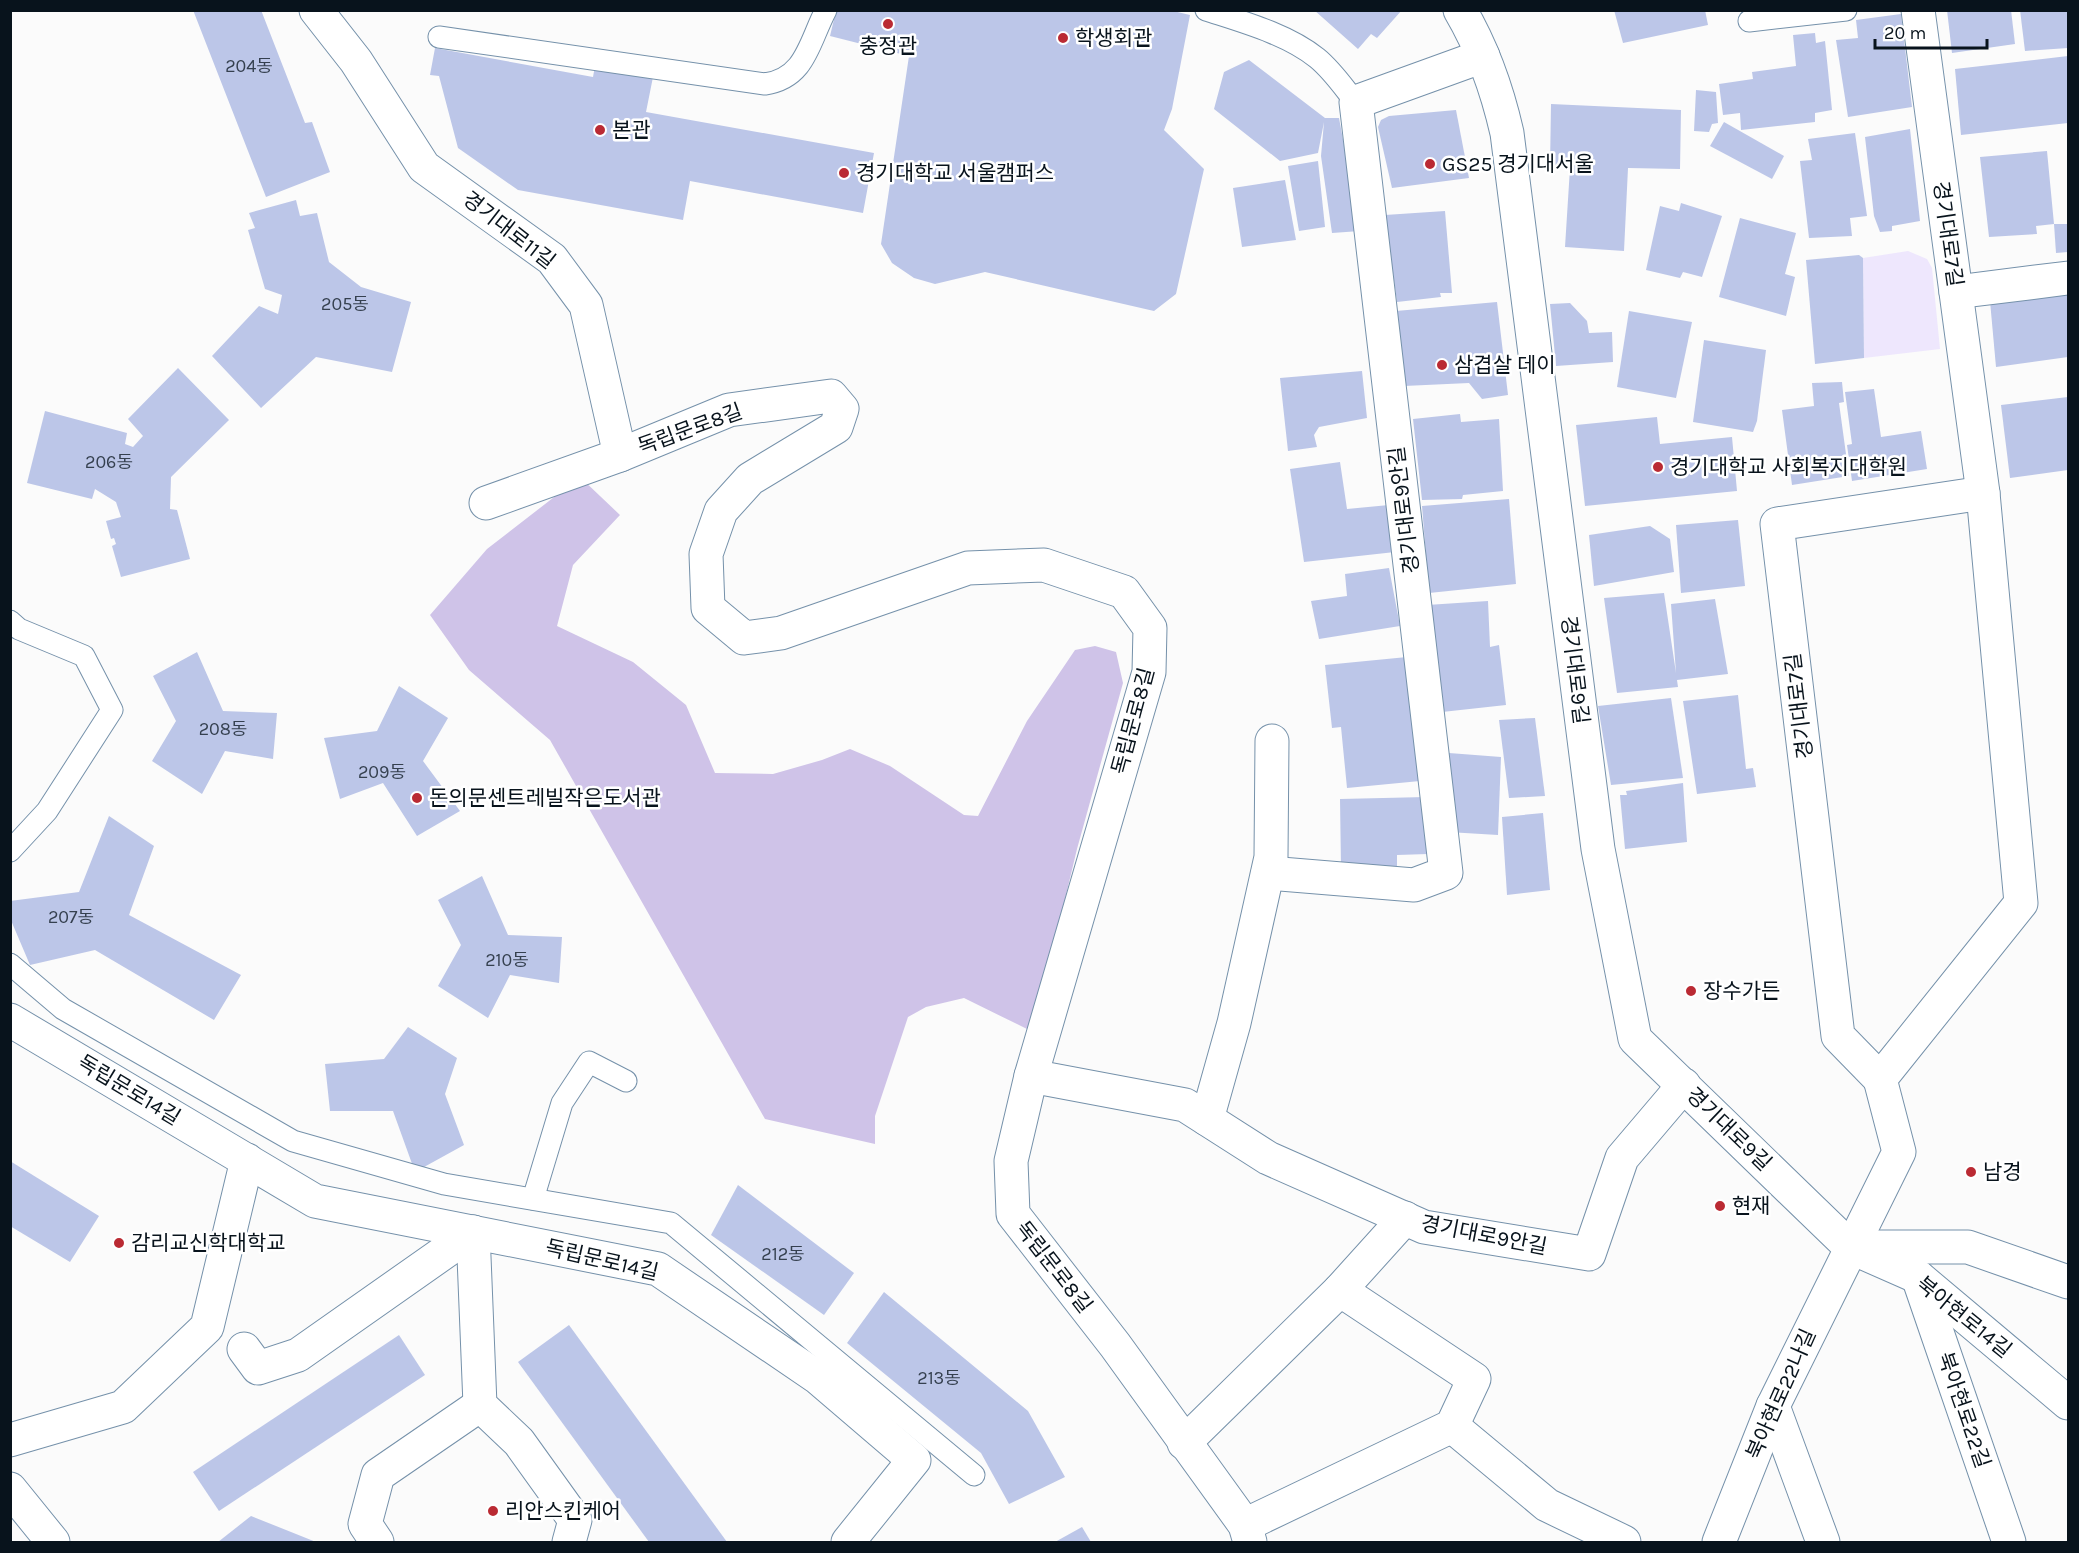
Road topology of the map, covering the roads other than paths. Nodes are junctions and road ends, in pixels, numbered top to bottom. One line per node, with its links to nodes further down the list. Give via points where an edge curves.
1 (316, 10): 13 (street, 경기대로11길, via 356,61 424,167 552,259 586,305)
2 (826, 10): 8 (lane, via 796,71 765,84)
3 (1206, 10): 10 (lane, via 1293,43 1317,58)
4 (1460, 10): 9 (street, 경기대로9길)
5 (1846, 10): 7 (lane)
6 (1918, 10): 12 (street, 경기대로7길)
7 (1749, 21)
8 (440, 37)
9 (1484, 56): 10 (street); 25 (street, 경기대로9길, via 1507,133 1600,860 1635,1039)
10 (1357, 104): 19 (street, 경기대로9안길, via 1446,873 1414,885)
11 (2068, 278): 12 (street)
12 (1956, 292): 14 (street, 경기대로7길)
13 (620, 455): 15 (street); 22 (street, 독립문로8길, via 729,410 831,396 842,409 836,427 750,479 721,511 706,554 708,608 744,638 781,633 968,568 1044,565 1124,592 1150,628 1149,672)
14 (1983, 494): 23 (street, 경기대로7길, via 2021,903); 23 (street, 경기대로7길, via 1778,524 1838,1036)
15 (486, 503)
16 (10, 621): 18 (lane, via 84,656 112,710 46,811)
17 (1272, 741): 19 (street)
18 (10, 851)
19 (1268, 873): 26 (street, via 1234,1023)
20 (10, 964): 28 (lane, via 63,1009 293,1141 444,1184)
21 (10, 1020): 27 (street, 독립문로14길)
22 (1031, 1076): 26 (street, 경기대로9안길, via 1185,1105); 41 (street, 독립문로8길, via 1011,1161 1013,1214 1115,1345)
23 (1880, 1080): 31 (street, 경기대로7길, via 1899,1152)
24 (626, 1081): 28 (lane, via 589,1062 562,1103)
25 (1684, 1085): 29 (street, 경기대로9안길, via 1622,1158 1589,1254 1424,1227); 31 (street, 경기대로9길)
26 (1207, 1119): 29 (street, 경기대로9안길, via 1268,1158)
27 (247, 1160): 30 (street, 독립문로14길, via 315,1201); 40 (street, via 207,1327 123,1407)
28 (533, 1199): 42 (lane, via 671,1223)
29 (1405, 1218): 34 (street)
30 (473, 1232): 35 (street, via 298,1355 258,1368); 37 (street); 49 (street, 독립문로14길, via 658,1269 817,1377 914,1460)
31 (1850, 1247): 32 (street, 북아현로14길); 33 (street, via 1968,1247); 38 (street, 북아현로22나길)
32 (1918, 1277): 36 (street, 북아현로14길); 53 (street, 북아현로22길)
33 (2068, 1282)
34 (1340, 1290): 39 (street, via 1474,1379); 41 (street)
35 (244, 1349)
36 (2068, 1403)
37 (480, 1406): 47 (street, via 378,1475 365,1524); 48 (street, via 519,1442 575,1520)
38 (1773, 1406): 51 (street, 북아현로22나길); 52 (street)
39 (1452, 1426): 44 (street, 독립문로8길); 45 (street)
40 (10, 1440)
41 (1184, 1443): 44 (street, 독립문로8길)
42 (974, 1475)
43 (10, 1489): 46 (street)
44 (1248, 1534)
45 (1577, 1534): 50 (street)
46 (53, 1542)
47 (377, 1542)
48 (569, 1542)
49 (848, 1542)
50 (1624, 1542)
51 (1719, 1542)
52 (1823, 1542)
53 (2009, 1542)

